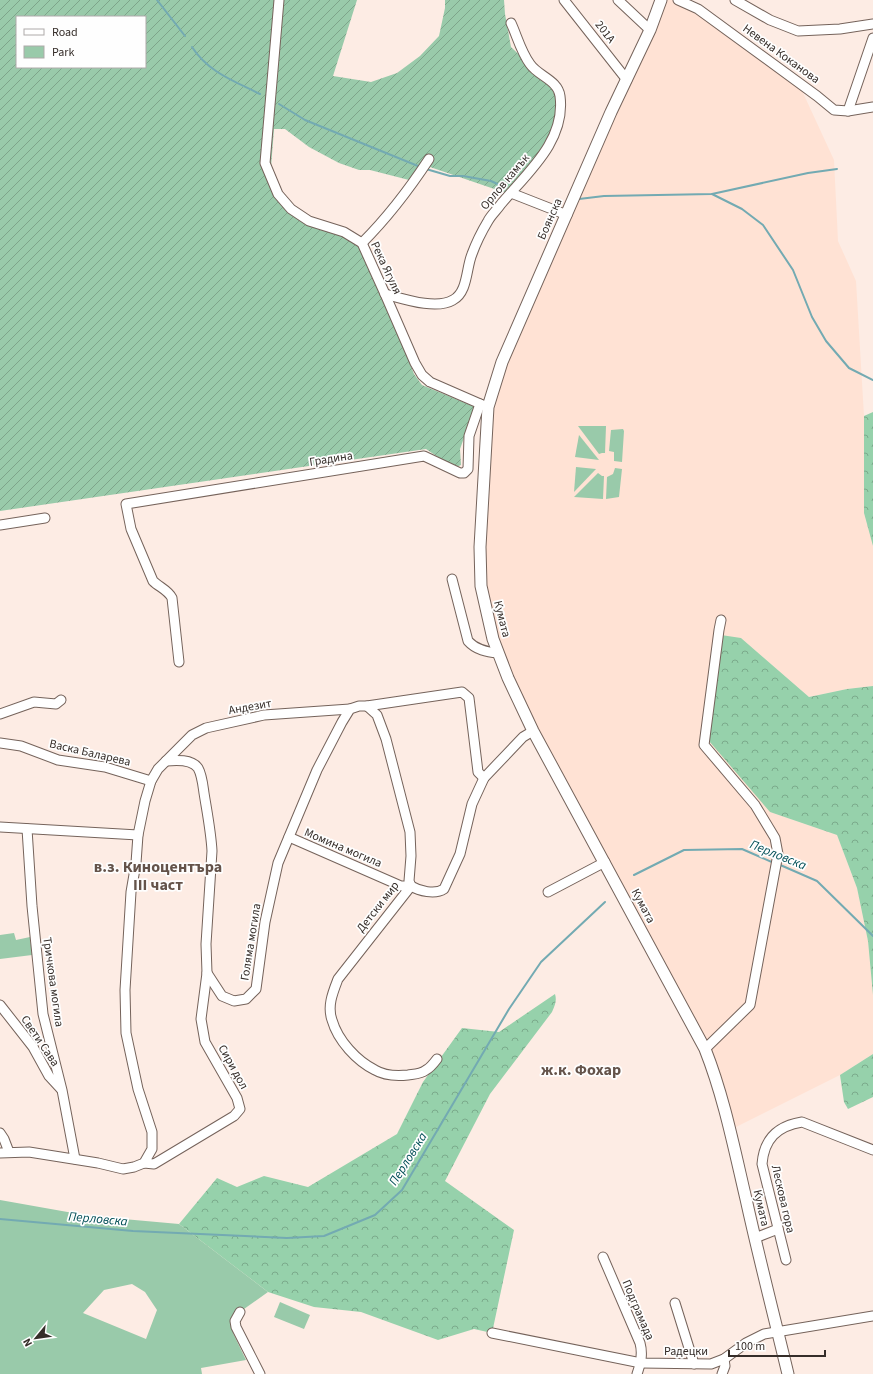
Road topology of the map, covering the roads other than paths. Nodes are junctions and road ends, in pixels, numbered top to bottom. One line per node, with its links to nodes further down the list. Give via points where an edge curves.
1 (280, 0): 17 (street, Река Ягуля, via 265,163 278,194 291,209 309,222 344,232)
2 (564, 0): 11 (street, 201А)
3 (618, 0): 9 (street)
4 (662, 0): 9 (main road, Боянска)
5 (678, 0): 13 (street, Невена Коканова, via 698,9 834,110)
6 (735, 0): 8 (street, via 770,20 798,31)
7 (512, 23): 15 (street, Орлов камък, via 530,65 555,85 560,95 560,112 558,125 546,150)
8 (873, 24)
9 (650, 30): 11 (main road, Боянска)
10 (873, 38): 13 (street)
11 (627, 80): 16 (main road, Боянска)
12 (873, 108): 13 (street, Невена Коканова)
13 (848, 111)
14 (429, 159): 17 (street, via 409,189)
15 (511, 193): 16 (street); 18 (street, Орлов камък, via 488,220 472,254 465,284 455,300 438,304)
16 (567, 215): 19 (main road, Боянска)
17 (362, 243): 18 (street, Река Ягуля)
18 (386, 294): 19 (street, Река Ягуля, via 422,375 430,382)
19 (484, 405): 20 (main road, Боянска); 26 (street, Градина, via 469,436 468,469 464,473 424,456 126,504 134,537 153,581 170,593 172,598)
20 (486, 456): 25 (main road, Кумата, via 480,547 481,586)
21 (45, 518): 22 (street)
22 (0, 525)
23 (452, 579): 25 (street, via 468,641 486,652)
24 (722, 620): 45 (street, via 704,745 755,805 775,838 778,854 750,1005)
25 (498, 653): 31 (main road, Кумата)
26 (179, 662)
27 (61, 700): 30 (street, via 56,704 34,702)
28 (367, 706): 29 (street); 34 (street, via 462,692 469,698 478,772); 41 (street, via 377,715 386,739 410,832)
29 (350, 710): 33 (street, Андезит, via 264,716 206,728 192,735); 39 (street, Голяма могила, via 317,770)
30 (0, 714)
31 (533, 731): 34 (street, Детски мир, via 523,737); 40 (main road, Кумата)
32 (0, 743): 35 (street, Васка Баларева, via 20,746 58,760 105,767)
33 (166, 761): 35 (street); 43 (street, via 190,762 198,768 202,781 211,837)
34 (484, 778): 41 (street, Детски мир, via 472,804 460,854 444,889 434,892)
35 (151, 781): 38 (street)
36 (0, 827): 37 (street)
37 (26, 828): 38 (street); 47 (street, Тричкова могила, via 43,1014)
38 (138, 835): 52 (street, via 131,892 126,1034 138,1089 152,1132 152,1150)
39 (289, 837): 41 (street, Момина могила, via 401,886); 43 (street, Голяма могила, via 278,863 265,922 256,990 246,999 234,1001 222,996)
40 (605, 862): 42 (street); 45 (main road, Кумата)
41 (410, 886): 46 (street, Детски мир, via 338,979 332,995 331,1020 357,1058 376,1071 397,1076 418,1074 427,1070)
42 (548, 892)
43 (207, 973): 52 (street, Сири дол, via 201,1019 205,1042 237,1098 240,1109 234,1116 154,1164)
44 (0, 1005): 47 (street, Свети Сава, via 33,1047 49,1076)
45 (705, 1049): 54 (main road, Кумата, via 724,1103)
46 (437, 1059)
47 (62, 1090): 51 (street, Тричкова могила)
48 (0, 1133): 50 (street, via 4,1139)
49 (873, 1150): 53 (street, Лескова гора, via 802,1122 791,1124 776,1132 767,1142 762,1164)
50 (4, 1152): 51 (street, via 29,1152)
51 (75, 1159): 52 (street, via 124,1169)
52 (144, 1163)
53 (778, 1229): 54 (street); 56 (street, Лескова гора)
54 (754, 1238): 60 (main road, Кумата)
55 (603, 1257): 63 (street, Подграмада, via 640,1343)
56 (786, 1260)
57 (675, 1303): 64 (street)
58 (240, 1312): 65 (street, via 236,1328)
59 (873, 1316): 60 (street, Радецки)
60 (778, 1332): 62 (street, Радецки, via 764,1334 746,1343); 68 (main road, Кумата)
61 (492, 1333): 63 (street, Радецки)
62 (724, 1359): 64 (street, Радецки, via 711,1364); 67 (street)
63 (641, 1363): 64 (street, Радецки); 66 (street, Подграмада)
64 (694, 1364)
65 (260, 1374)
66 (637, 1374)
67 (722, 1374)
68 (788, 1374)

